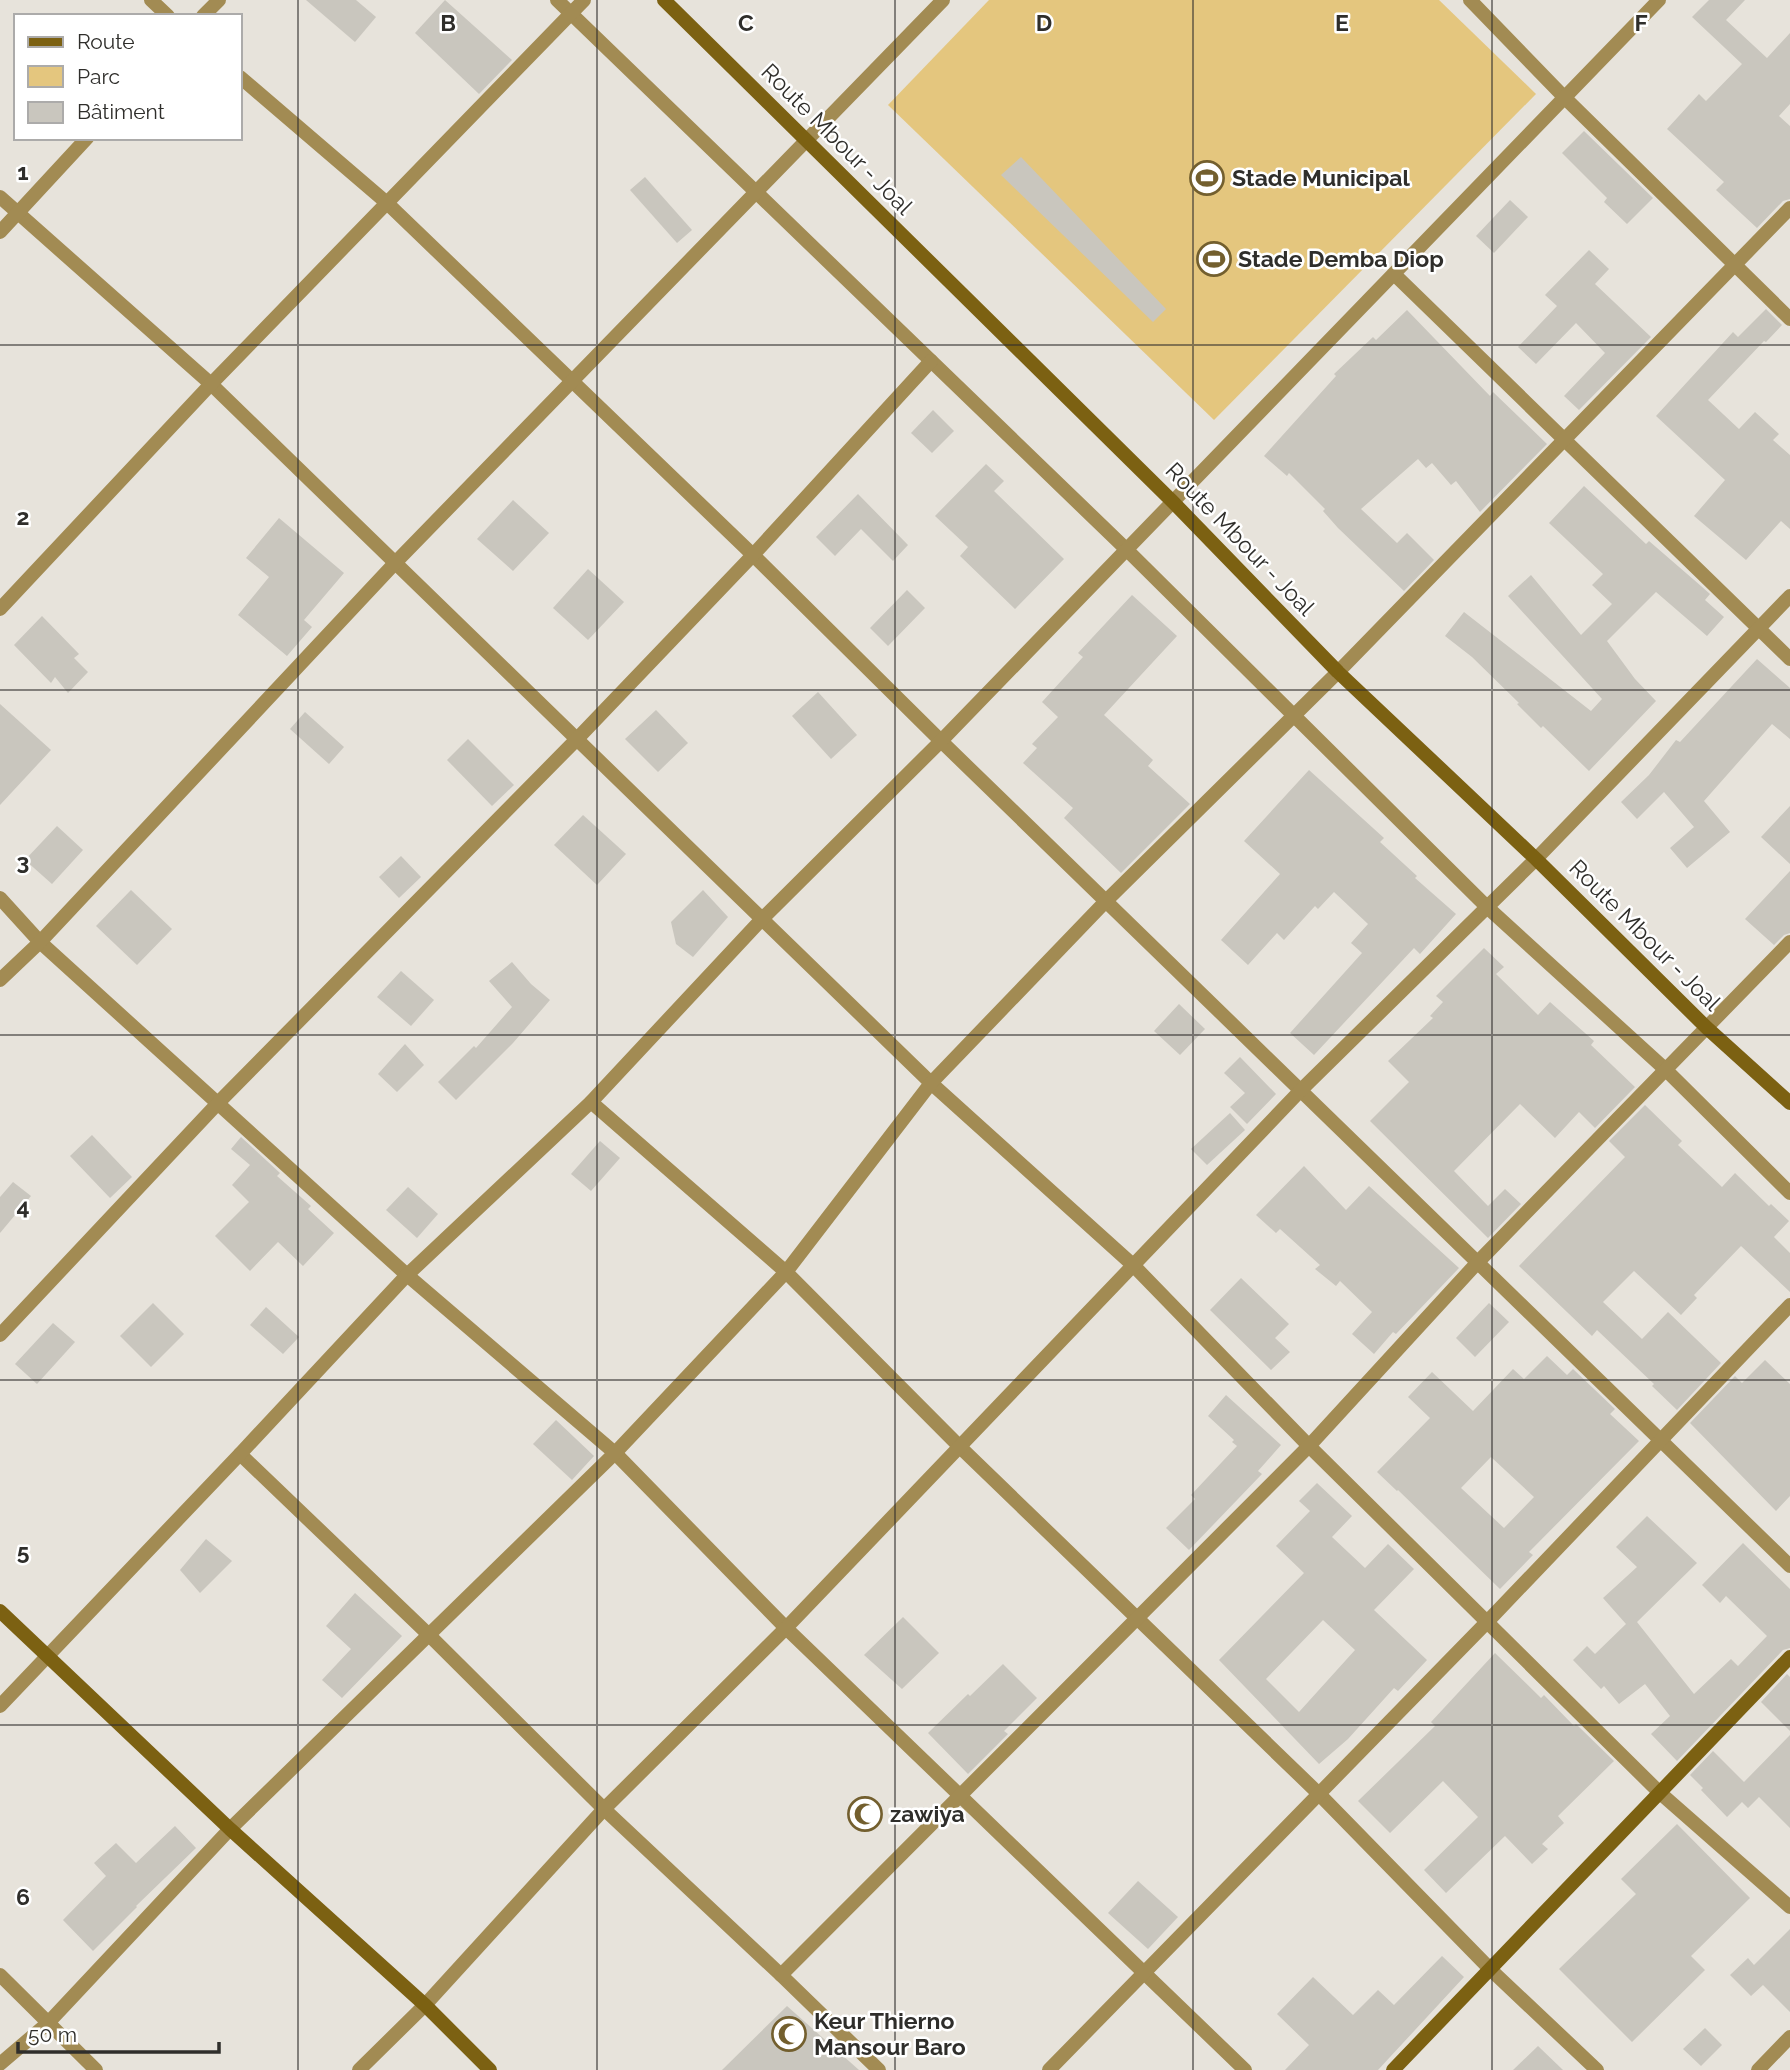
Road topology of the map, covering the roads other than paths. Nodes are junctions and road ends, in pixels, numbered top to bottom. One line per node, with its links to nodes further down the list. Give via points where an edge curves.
1 (151, 0): 9 (street)
2 (219, 0): 10 (street)
3 (557, 0): 11 (street)
4 (584, 0): 11 (street)
5 (664, 0): 15 (main road, Route Mbour - Joal)
6 (943, 0): 15 (street)
7 (1470, 0): 13 (street)
8 (1659, 0): 13 (street)
9 (166, 14)
10 (205, 14)
11 (571, 14): 16 (street); 18 (street)
12 (242, 80): 18 (street)
13 (1564, 98): 22 (street); 23 (street)
14 (85, 140): 20 (street)
15 (806, 141): 16 (street); 29 (main road, Route Mbour - Joal)
16 (756, 192): 25 (street); 26 (street)
17 (0, 197): 20 (street)
18 (387, 203): 26 (street); 27 (street)
19 (1790, 208): 22 (street)
20 (17, 214): 21 (street); 27 (street)
21 (0, 232)
22 (1734, 265): 24 (street); 28 (street)
23 (1394, 274): 28 (street); 29 (street)
24 (1790, 319)
25 (931, 361): 30 (street); 31 (street)
26 (571, 382): 31 (street); 32 (street)
27 (211, 384): 32 (street); 34 (street)
28 (1565, 440): 35 (street); 37 (street)
29 (1173, 502): 30 (street); 37 (main road, Route Mbour - Joal)
30 (1127, 550): 38 (street); 40 (street)
31 (753, 555): 39 (street); 40 (street)
32 (395, 563): 39 (street); 46 (street)
33 (1790, 596): 35 (street)
34 (0, 609)
35 (1759, 628): 36 (street); 41 (street)
36 (1790, 659)
37 (1338, 671): 38 (street); 41 (main road, Route Mbour - Joal)
38 (1293, 716): 43 (street); 44 (street)
39 (577, 739): 45 (street); 53 (street)
40 (941, 741): 43 (street); 45 (street)
41 (1536, 859): 44 (street); 49 (main road, Route Mbour - Joal)
42 (0, 898): 46 (street)
43 (1106, 901): 51 (street); 52 (street)
44 (1487, 906): 50 (street); 52 (street)
45 (761, 920): 51 (street); 54 (street)
46 (40, 942): 48 (street); 53 (street)
47 (1790, 943): 49 (street)
48 (0, 980)
49 (1707, 1027): 50 (street); 55 (main road, Route Mbour - Joal)
50 (1666, 1070): 56 (street); 57 (street)
51 (931, 1083): 58 (street); 59 (street)
52 (1300, 1091): 57 (street); 58 (street)
53 (219, 1102): 60 (street); 62 (street)
54 (591, 1102): 59 (street); 60 (street)
55 (1790, 1103)
56 (1790, 1193)
57 (1477, 1263): 63 (street); 64 (street)
58 (1134, 1266): 64 (street); 65 (street)
59 (786, 1272): 65 (street); 66 (street)
60 (407, 1275): 66 (street); 67 (street)
61 (1790, 1305): 63 (street)
62 (0, 1335)
63 (1659, 1440): 68 (street); 71 (street)
64 (1309, 1446): 70 (street); 71 (street)
65 (961, 1448): 70 (street); 72 (street)
66 (615, 1453): 72 (street); 73 (street)
67 (240, 1454): 73 (street); 74 (street)
68 (1790, 1566)
69 (0, 1611): 74 (main road)
70 (1137, 1617): 78 (street); 79 (street)
71 (1488, 1621): 77 (street); 78 (street)
72 (786, 1628): 79 (street); 80 (street)
73 (428, 1634): 80 (street); 81 (street)
74 (47, 1656): 76 (street); 81 (main road)
75 (1790, 1657): 77 (main road)
76 (0, 1706)
77 (1659, 1793): 82 (street); 83 (main road)
78 (1319, 1794): 83 (street); 84 (street)
79 (959, 1797): 84 (street); 86 (street)
80 (604, 1810): 86 (street); 87 (street)
81 (230, 1829): 87 (main road); 88 (street)
82 (1790, 1907)
83 (1491, 1970): 97 (main road); 98 (street)
84 (1143, 1973): 95 (street); 96 (street)
85 (0, 1975): 88 (street)
86 (782, 1975): 94 (street)
87 (425, 2005): 92 (street); 93 (main road)
88 (48, 2023): 90 (street); 91 (street)
89 (1790, 2037): 99 (street)
90 (0, 2064)
91 (96, 2070)
92 (359, 2070)
93 (490, 2070)
94 (879, 2070)
95 (1049, 2070)
96 (1245, 2070)
97 (1393, 2070)
98 (1597, 2070)
99 (1758, 2070)

